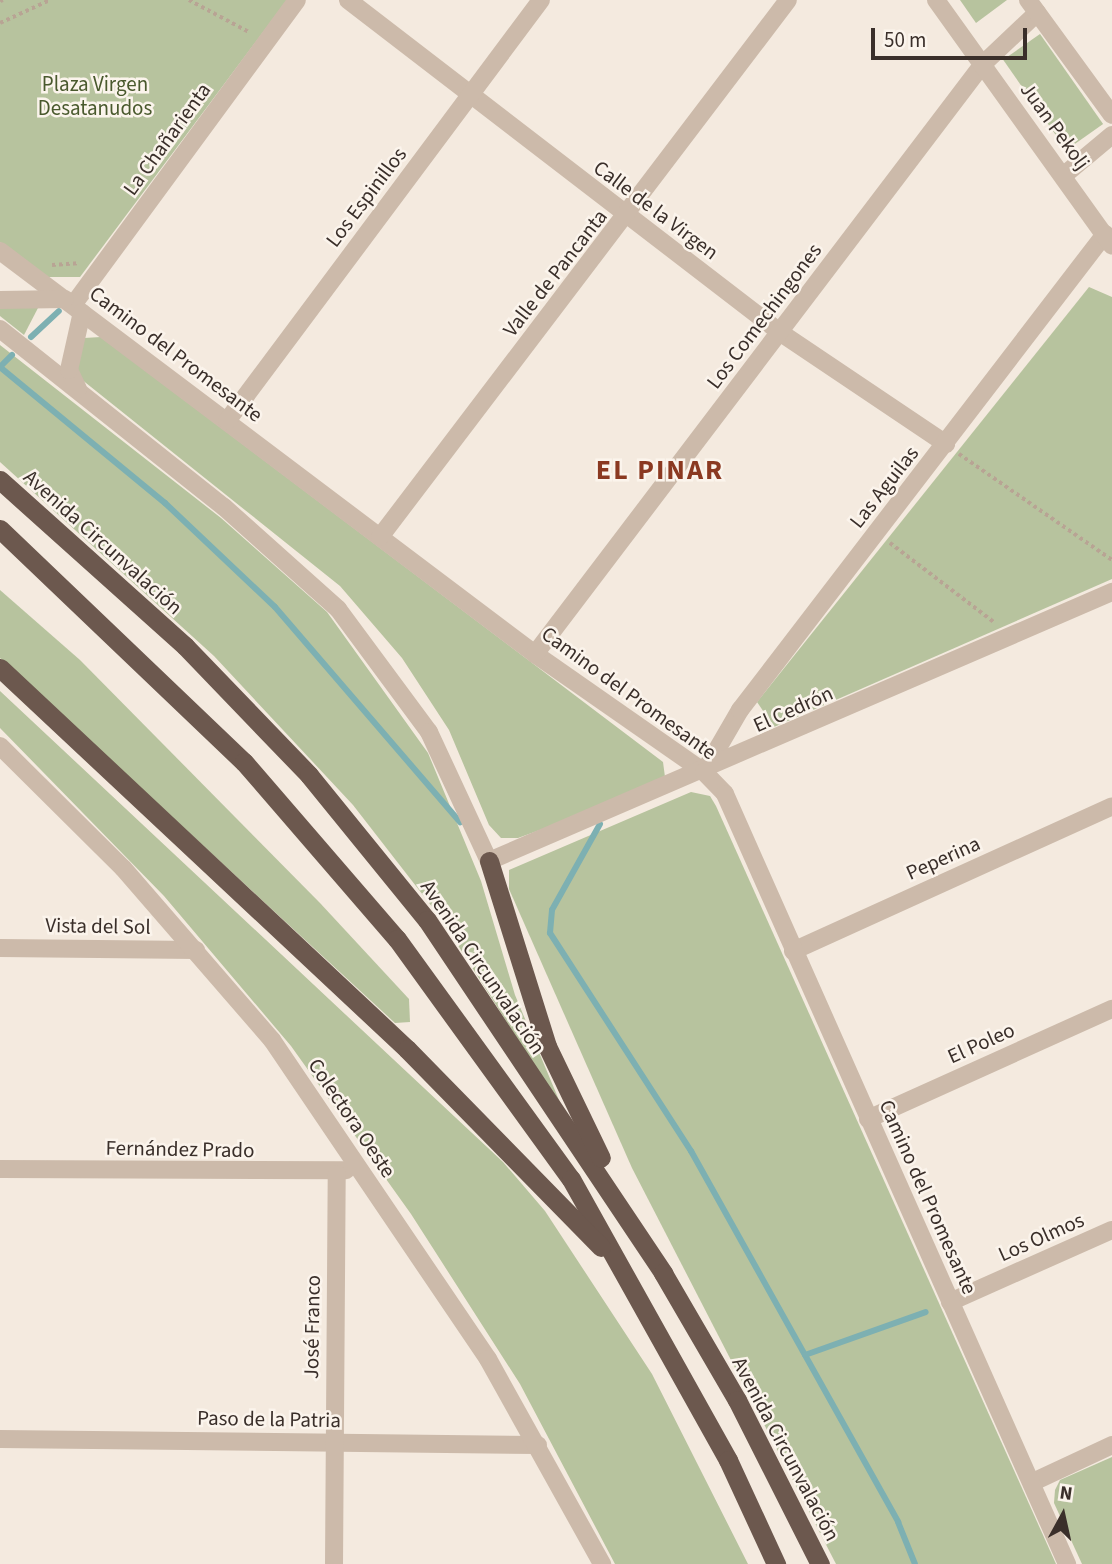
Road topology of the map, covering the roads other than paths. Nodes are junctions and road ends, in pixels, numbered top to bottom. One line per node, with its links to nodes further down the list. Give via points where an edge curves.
1 (297, 0): 16 (street, La Chañarienta)
2 (348, 0): 8 (street, Calle de la Virgen)
3 (541, 0): 8 (street, Los Espinillos)
4 (788, 0): 12 (street, Valle de Pancanta)
5 (936, 0): 7 (street, Juan Pekolj)
6 (1033, 6): 7 (street, Los Comechingones); 9 (street)
7 (982, 65): 11 (street, Juan Pekolj); 18 (street, Los Comechingones)
8 (470, 96): 12 (street, Calle de la Virgen); 20 (street, Los Espinillos)
9 (1112, 115)
10 (1112, 135): 11 (street)
11 (1063, 176): 13 (street, Juan Pekolj)
12 (627, 217): 18 (street, Calle de la Virgen); 24 (street, Valle de Pancanta)
13 (1108, 240): 21 (street, Las Aguilas)
14 (0, 251): 16 (street, Camino del Promesante)
15 (0, 300): 16 (street)
16 (73, 305): 19 (street, via 69,370); 20 (street, Camino del Promesante)
17 (0, 329): 19 (street)
18 (781, 333): 21 (street, Calle de la Virgen); 26 (street, Los Comechingones)
19 (85, 397): 31 (street, via 224,507 338,609 429,732)
20 (227, 421): 24 (street, Camino del Promesante)
21 (946, 444): 29 (street, Las Aguilas, via 735,716)
22 (0, 480): 41 (highway, Avenida Circunvalación, via 185,646 374,852 427,920)
23 (0, 529): 42 (highway, via 148,665 338,865 571,1179)
24 (380, 537): 26 (street, Camino del Promesante)
25 (1112, 592): 29 (street, El Cedrón)
26 (535, 654): 29 (street, Camino del Promesante)
27 (0, 668): 42 (highway, via 407,1049 512,1151)
28 (0, 746): 33 (street, Colectora Oeste)
29 (704, 772): 31 (street, El Cedrón); 34 (street, Camino del Promesante, via 725,794)
30 (1112, 806): 34 (street, Peperina)
31 (489, 861): 41 (highway, via 524,986 561,1081)
32 (0, 948): 33 (street, Vista del Sol)
33 (197, 950): 37 (street, Colectora Oeste, via 272,1041)
34 (793, 951): 36 (street, Camino del Promesante)
35 (1112, 1009): 36 (street, El Poleo)
36 (868, 1119): 43 (street, Camino del Promesante)
37 (358, 1166): 39 (street, Fernández Prado); 46 (street, Colectora Oeste, via 488,1359)
38 (0, 1170): 39 (street, Fernández Prado)
39 (337, 1174): 45 (street, José Franco)
40 (1112, 1230): 43 (street, Los Olmos)
41 (663, 1273): 52 (highway, Avenida Circunvalación, via 737,1400)
42 (625, 1275): 51 (highway, via 728,1460)
43 (950, 1303): 48 (street, Camino del Promesante)
44 (0, 1439): 45 (street, Paso de la Patria)
45 (333, 1442): 46 (street, Paso de la Patria); 49 (street, José Franco)
46 (538, 1445): 50 (street, Colectora Oeste)
47 (1112, 1445): 48 (street)
48 (1033, 1482): 53 (street, Camino del Promesante)
49 (334, 1564)
50 (602, 1564)
51 (776, 1564)
52 (820, 1564)
53 (1067, 1564)

